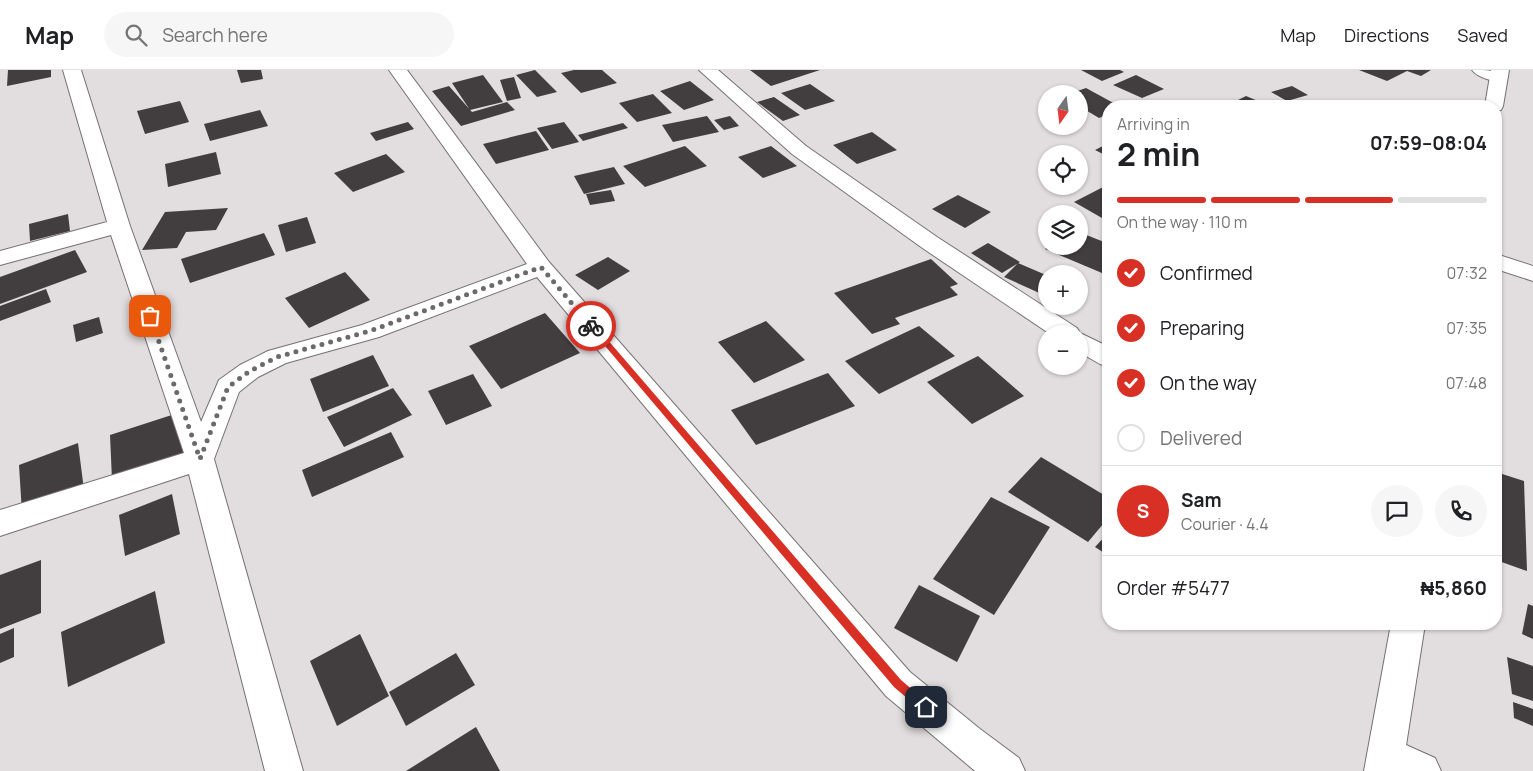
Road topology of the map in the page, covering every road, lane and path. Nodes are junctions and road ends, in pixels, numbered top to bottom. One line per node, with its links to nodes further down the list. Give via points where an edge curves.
1 (72, 70): 7 (street)
2 (398, 70): 10 (street)
3 (708, 70): 12 (street, via 799,150)
4 (1481, 70): 5 (street)
5 (1500, 74): 6 (street)
6 (1495, 100)
7 (119, 226): 8 (street); 15 (street)
8 (0, 258)
9 (1502, 263): 11 (street)
10 (541, 267): 15 (street, via 370,331 277,357 250,371 228,387); 20 (street, via 898,684)
11 (1533, 274)
12 (1054, 325)
13 (1088, 346): 14 (street)
14 (1102, 354)
15 (200, 459): 16 (street); 19 (street)
16 (0, 522)
17 (1407, 630): 18 (street)
18 (1384, 763): 21 (street)
19 (284, 771)
20 (1006, 771)
21 (1422, 771)

